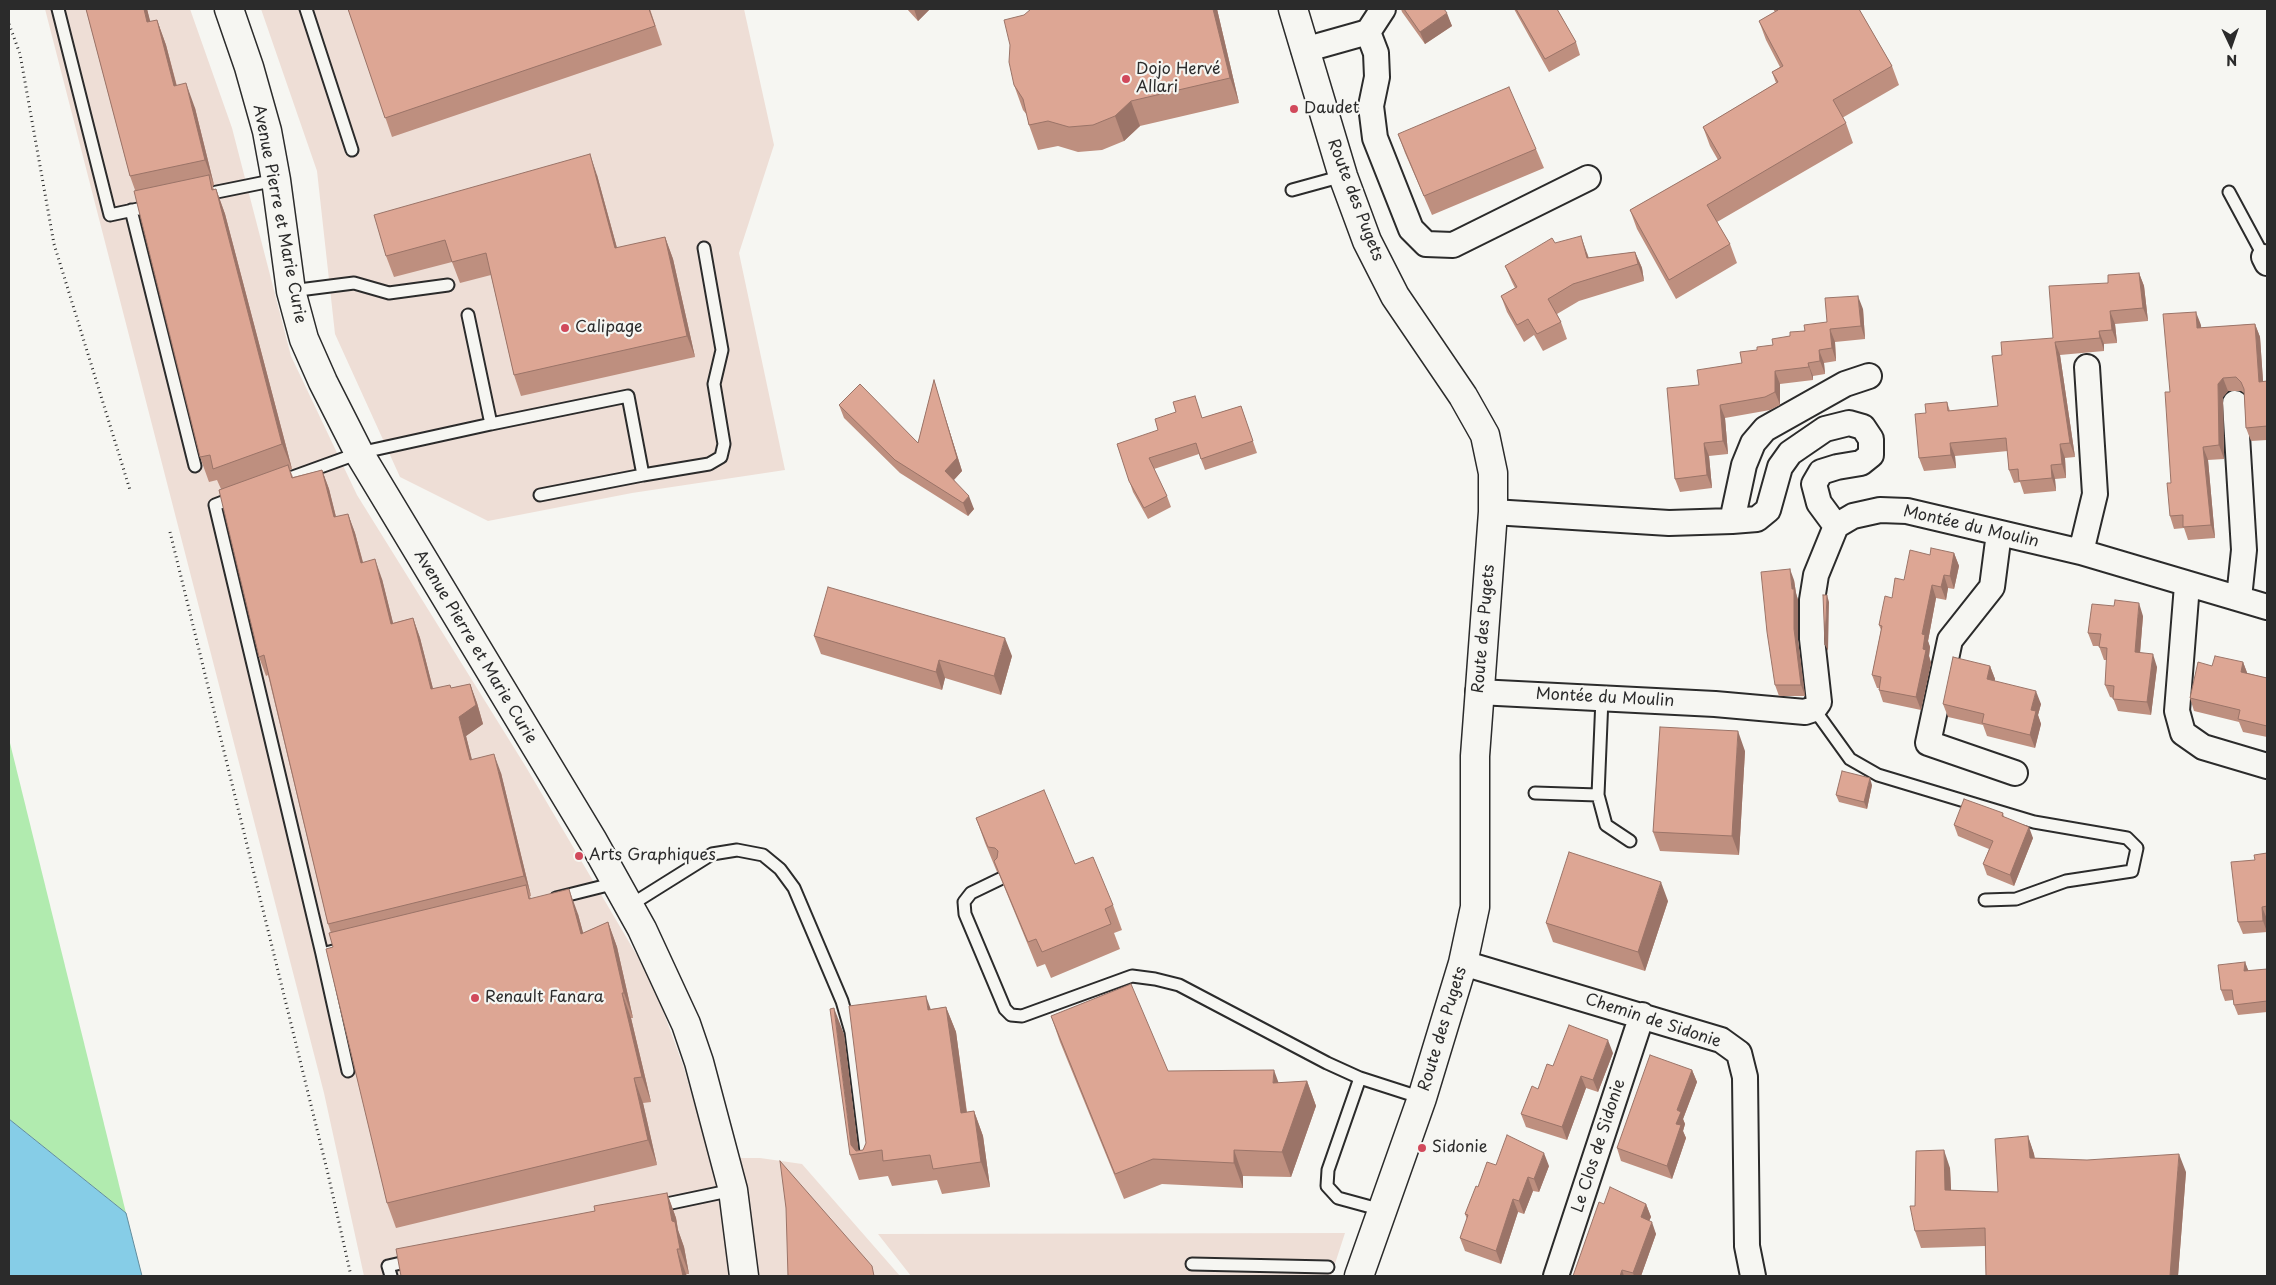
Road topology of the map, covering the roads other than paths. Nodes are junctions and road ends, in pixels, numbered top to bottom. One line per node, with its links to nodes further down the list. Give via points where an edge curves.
1 (58, 9): 16 (lane, via 110,215)
2 (229, 9): 11 (main road, Avenue Pierre et Marie Curie, via 267,131)
3 (306, 9): 8 (lane)
4 (1293, 9): 7 (main road, Route des Pugets)
5 (1383, 9): 6 (street)
6 (1368, 32): 7 (street); 10 (street, via 1376,53 1377,77 1370,106 1375,138 1411,229 1426,244 1453,246)
7 (1304, 50): 9 (main road, Route des Pugets)
8 (352, 150)
9 (1343, 176): 12 (lane); 32 (main road, Route des Pugets, via 1367,241 1395,296 1463,396 1485,435 1493,473)
10 (1588, 178)
11 (276, 180): 14 (lane); 20 (main road, Avenue Pierre et Marie Curie)
12 (1292, 190)
13 (2229, 192): 18 (lane)
14 (189, 198)
15 (160, 204): 16 (lane)
16 (132, 210): 27 (lane)
17 (704, 248): 28 (lane, via 722,350 714,384 724,444 721,457 709,464)
18 (2266, 260)
19 (448, 286): 20 (lane, via 389,293 354,283)
20 (291, 291): 26 (main road, Avenue Pierre et Marie Curie, via 304,339)
21 (468, 315): 25 (lane)
22 (2087, 367): 36 (street, via 2095,494)
23 (1869, 376): 33 (street, via 1845,384 1765,429 1753,443 1744,465)
24 (2235, 403): 38 (street, via 2244,550)
25 (491, 424): 26 (lane); 28 (lane, via 628,396)
26 (359, 453): 29 (lane); 49 (main road, Avenue Pierre et Marie Curie)
27 (195, 466)
28 (643, 475): 31 (lane)
29 (269, 485)
30 (251, 492): 54 (lane, via 215,505)
31 (540, 494)
32 (1494, 512): 33 (street, via 1669,523); 40 (main road, Route des Pugets)
33 (1732, 521): 34 (street, via 1757,519 1768,510 1780,467 1790,453 1825,429 1849,422 1862,427 1870,439 1871,454 1860,463 1821,472 1814,484 1819,503)
34 (1836, 526): 35 (street, Montée du Moulin, via 1853,516 1880,510 1907,511); 42 (street, via 1816,575 1812,600 1814,674 1819,702)
35 (1999, 533): 36 (street, Montée du Moulin); 44 (street, via 1992,587 1950,640 1928,743)
36 (2081, 552): 37 (street, Montée du Moulin)
37 (2187, 584): 38 (street, Montée du Moulin); 43 (street, via 2177,712 2183,733 2203,747)
38 (2239, 598): 39 (street, Montée du Moulin)
39 (2267, 607)
40 (1478, 692): 41 (street, Montée du Moulin); 55 (main road, Route des Pugets, via 1475,907)
41 (1602, 698): 42 (street, Montée du Moulin, via 1805,712); 46 (lane)
42 (1814, 709): 50 (lane, via 1850,759 1878,774 2034,822 2127,838 2137,848 2132,871 2066,881 2016,899)
43 (2267, 766)
44 (2015, 773)
45 (1535, 794): 46 (lane)
46 (1598, 795): 47 (lane, via 1606,825)
47 (1630, 841)
48 (1000, 879): 58 (lane, via 971,893 964,902 965,914 1005,1009 1011,1015 1022,1016 1132,976 1155,979 1179,985)
49 (616, 883): 51 (lane); 52 (main road, Avenue Pierre et Marie Curie)
50 (1986, 900)
51 (540, 901)
52 (629, 906): 60 (lane, via 712,854 737,850 763,855 780,869 794,888 842,1001 851,1032); 61 (main road, Avenue Pierre et Marie Curie, via 686,1024)
53 (351, 947): 54 (lane)
54 (322, 954): 57 (lane)
55 (1463, 963): 56 (street, Chemin de Sidonie); 59 (main road, Route des Pugets)
56 (1642, 1015): 71 (street, Le Clos de Sidonie); 72 (street, Chemin de Sidonie, via 1721,1040 1739,1053 1745,1077 1747,1246)
57 (348, 1070)
58 (1360, 1078): 59 (lane); 63 (lane, via 1328,1170 1327,1186 1338,1198)
59 (1422, 1098): 63 (main road, Route des Pugets)
60 (868, 1169)
61 (733, 1190): 62 (lane); 69 (main road, Avenue Pierre et Marie Curie)
62 (647, 1209)
63 (1383, 1211): 70 (main road, Route des Pugets)
64 (427, 1257): 68 (lane, via 388,1266)
65 (1192, 1264): 67 (lane)
66 (1328, 1267): 67 (lane)
67 (1240, 1270)
68 (391, 1276)
69 (744, 1276)
70 (1359, 1276)
71 (1556, 1276)
72 (1753, 1276)

